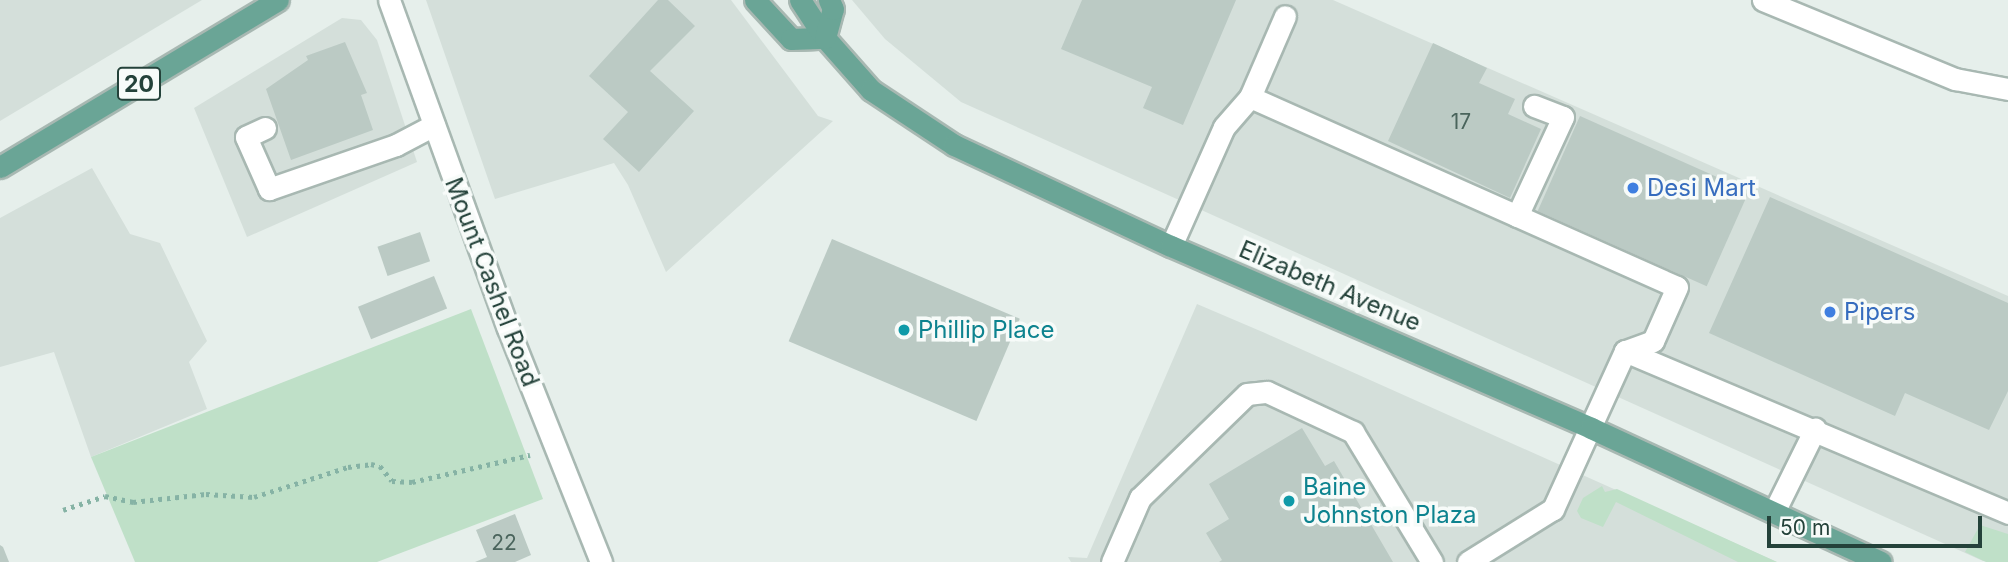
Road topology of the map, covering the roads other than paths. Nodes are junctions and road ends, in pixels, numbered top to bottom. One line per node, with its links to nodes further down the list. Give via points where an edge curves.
1 (278, 0): 14 (main road, 20)
2 (389, 0): 12 (street, Mount Cashel Road)
3 (755, 0): 8 (main road, via 791,39)
4 (800, 0): 8 (main road, Elizabeth Avenue)
5 (829, 0): 8 (main road, via 833,9)
6 (1763, 0): 9 (street, via 1955,79)
7 (1285, 16): 10 (street)
8 (825, 38): 16 (main road, Elizabeth Avenue, via 871,90 922,127)
9 (2008, 89)
10 (1250, 97): 15 (street); 16 (street, via 1224,127)
11 (1534, 106): 15 (street, via 1563,117)
12 (434, 125): 13 (street, via 397,145 269,189 246,137); 22 (street, Mount Cashel Road)
13 (265, 128)
14 (0, 167)
15 (1517, 216): 17 (street, via 1677,287 1653,341)
16 (1171, 246): 18 (main road, Elizabeth Avenue)
17 (1625, 351): 18 (street); 19 (street)
18 (1591, 428): 20 (main road, Elizabeth Avenue); 25 (street, via 1553,509)
19 (1815, 429): 20 (street); 21 (street)
20 (1774, 512): 26 (main road, Elizabeth Avenue)
21 (2008, 513)
22 (601, 562)
23 (1112, 562): 24 (street, via 1140,498 1247,394 1267,392 1353,432)
24 (1432, 562)
25 (1468, 562)
26 (1881, 562)

